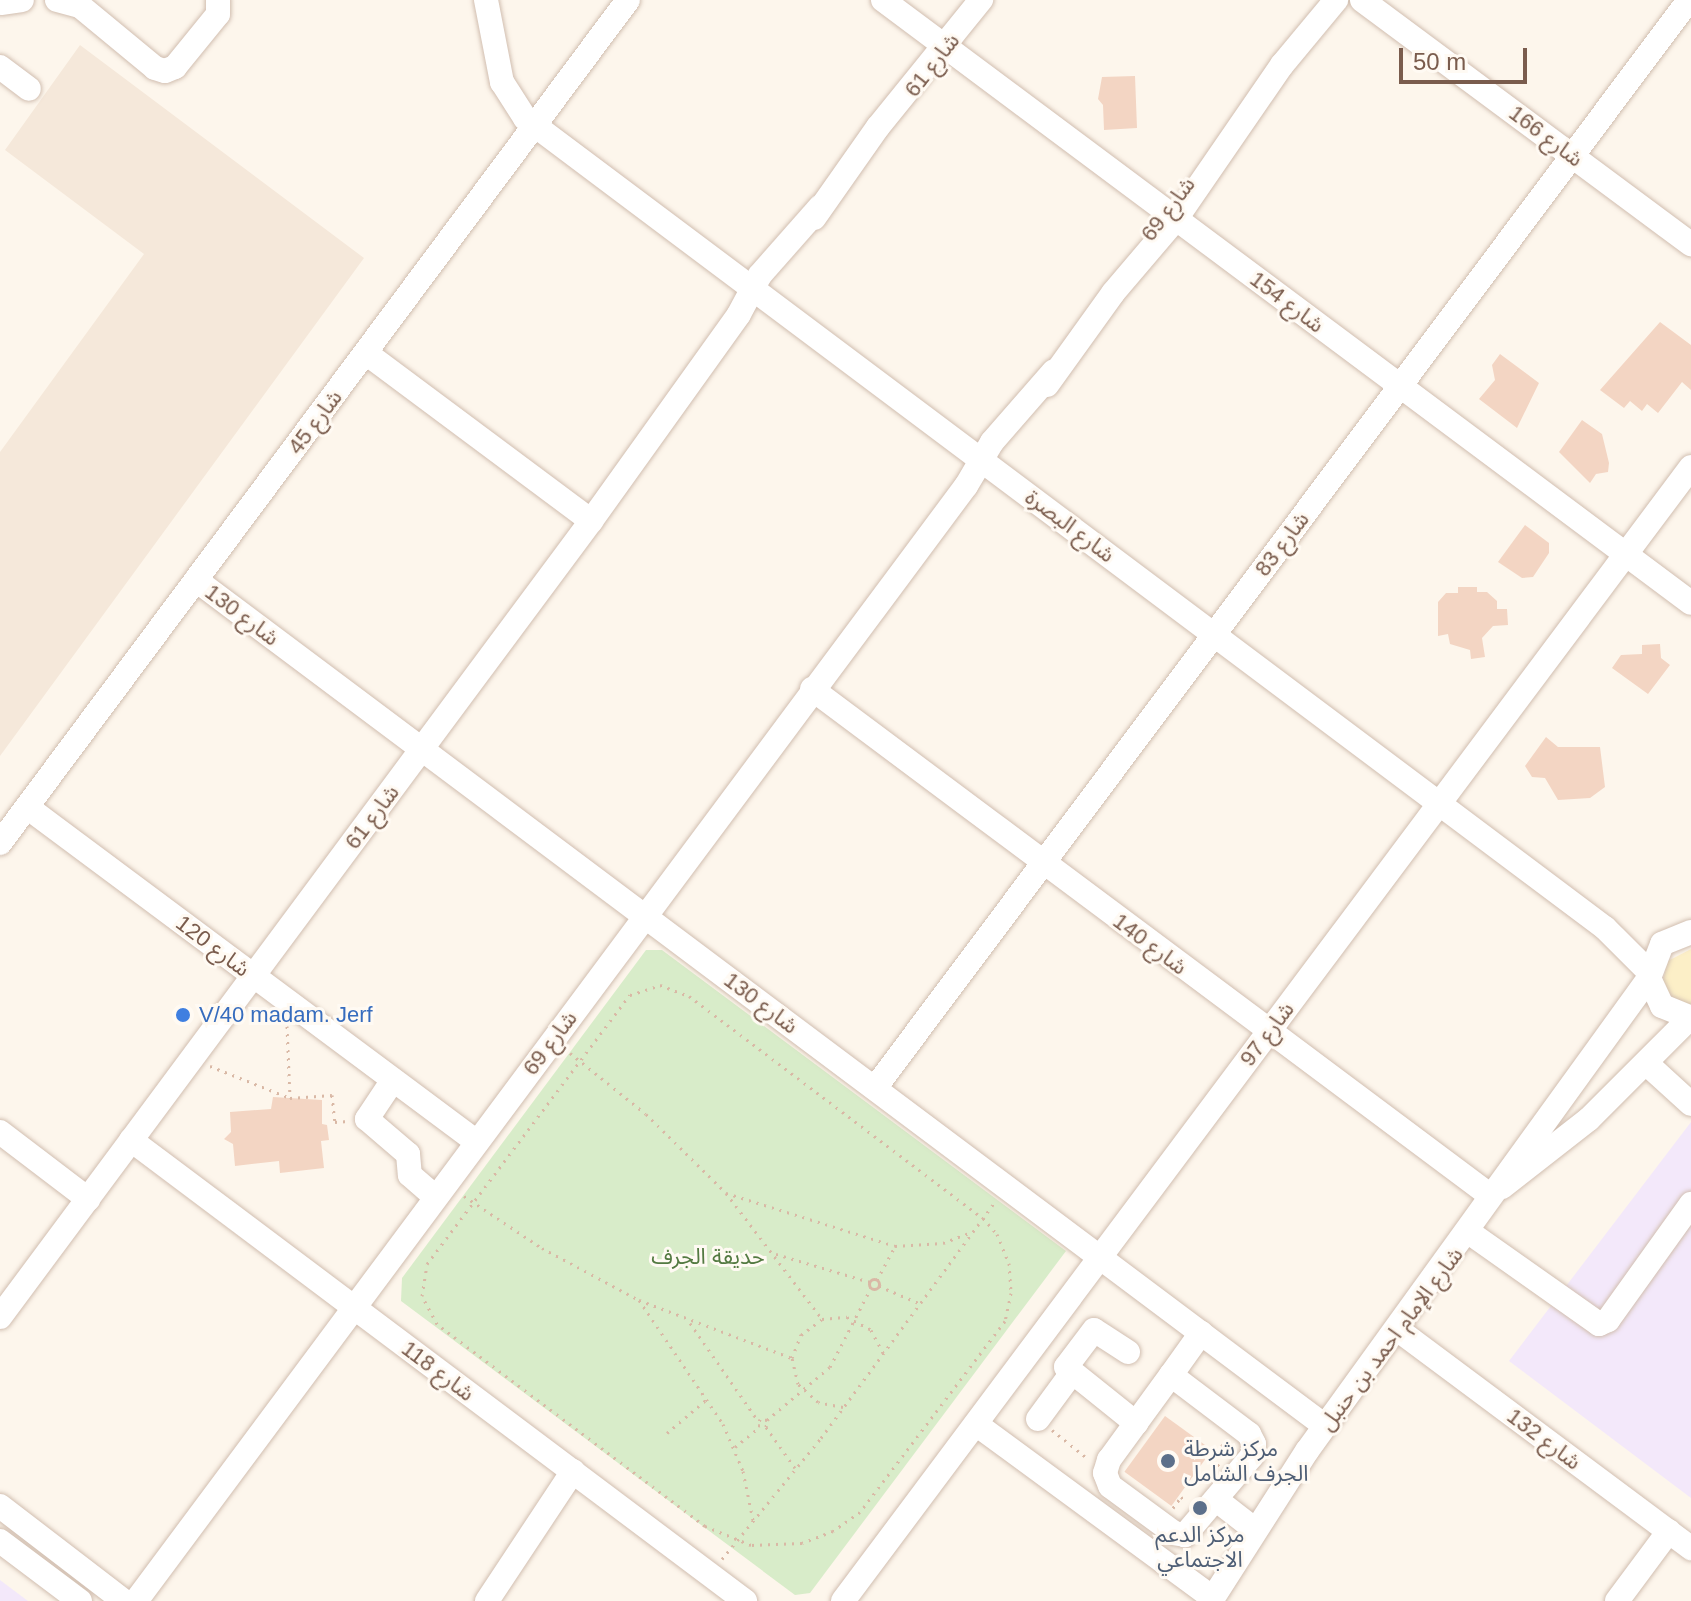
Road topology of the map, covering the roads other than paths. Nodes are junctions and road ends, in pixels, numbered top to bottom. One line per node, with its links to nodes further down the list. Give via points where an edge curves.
1 (22, 0): 11 (street)
2 (486, 0): 18 (street, شارع البصرة, via 502,82)
3 (628, 0): 18 (street, شارع 45)
4 (883, 0): 14 (street, شارع 154)
5 (969, 0): 14 (street, شارع 61)
6 (981, 0): 14 (street, شارع 61)
7 (1322, 0): 15 (street, شارع 69)
8 (1336, 0): 15 (street, شارع 69)
9 (1362, 0): 19 (street, شارع 166)
10 (1689, 0): 19 (street, شارع 83)
11 (1, 2)
12 (79, 2): 13 (street, via 165,71 175,67)
13 (226, 3)
14 (942, 44): 20 (street, شارع 154); 22 (street, شارع 61)
15 (1282, 65): 20 (street, شارع 69)
16 (0, 67): 17 (street)
17 (29, 89)
18 (535, 124): 22 (street, شارع البصرة); 23 (street, شارع 45)
19 (1573, 156): 21 (street, شارع 166); 24 (street, شارع 83)
20 (1170, 215): 24 (street, شارع 154); 25 (street, شارع 69)
21 (1691, 244)
22 (757, 291): 25 (street, شارع البصرة); 27 (street, شارع 61)
23 (366, 353): 27 (street); 29 (street, شارع 45)
24 (1401, 387): 28 (street, شارع 154); 31 (street, شارع 83)
25 (985, 463): 31 (street, شارع البصرة); 32 (street, شارع 69)
26 (1691, 467): 28 (street, شارع 97)
27 (591, 521): 33 (street, شارع 61)
28 (1626, 554): 30 (street, شارع 154); 34 (street, شارع 97)
29 (196, 580): 33 (street, شارع 130); 35 (street, شارع 45)
30 (1691, 603)
31 (1214, 635): 34 (street, شارع البصرة); 37 (street, شارع 83)
32 (812, 689): 37 (street, شارع 140); 38 (street, شارع 69)
33 (422, 749): 38 (street, شارع 130); 42 (street, شارع 61)
34 (1440, 804): 39 (street, شارع البصرة); 44 (street, شارع 97)
35 (15, 810): 36 (street, شارع 45); 42 (street, شارع 120)
36 (0, 843)
37 (1043, 864): 44 (street, شارع 140); 47 (street, شارع 83)
38 (644, 916): 47 (street, شارع 130); 51 (street, شارع 69)
39 (1605, 928): 40 (street, شارع البصرة, via 1643,936); 41 (street, شارع البصرة)
40 (1686, 933): 41 (street, شارع الإمام احمد بن حنبل, via 1662,944)
41 (1649, 975): 43 (street, شارع البصرة, via 1662,1006); 53 (street, شارع الإمام احمد بن حنبل)
42 (254, 976): 46 (street, شارع 120); 50 (street, شارع 61)
43 (1690, 1018): 45 (street, شارع الإمام احمد بن حنبل)
44 (1268, 1033): 53 (street, شارع 140); 57 (street, شارع 97)
45 (1646, 1063): 48 (street); 53 (street, شارع الإمام احمد بن حنبل, via 1589,1119)
46 (393, 1080): 51 (street, شارع 120); 52 (street, via 367,1119 408,1154 410,1175)
47 (875, 1088): 57 (street, شارع 130)
48 (1691, 1104)
49 (0, 1132): 54 (street)
50 (131, 1140): 54 (street, شارع 61); 58 (street, شارع 118)
51 (477, 1142): 52 (street, شارع 69)
52 (441, 1190): 58 (street, شارع 69)
53 (1491, 1196): 56 (street, شارع الإمام احمد بن حنبل)
54 (88, 1199): 59 (street, شارع 61)
55 (1691, 1204): 56 (street, via 1608,1320 1599,1324)
56 (1470, 1233): 60 (street, شارع الإمام احمد بن حنبل)
57 (1101, 1258): 61 (street, شارع 130); 67 (street, شارع 97)
58 (354, 1307): 69 (street, شارع 118); 79 (street, شارع 69)
59 (0, 1317)
60 (1397, 1329): 68 (street, شارع الإمام احمد بن حنبل); 73 (street, شارع 132)
61 (1201, 1333): 64 (street); 68 (street, شارع 130)
62 (1128, 1352): 63 (street, via 1101,1332 1091,1332 1066,1362)
63 (1071, 1374): 65 (street); 66 (street)
64 (1171, 1375): 66 (street); 70 (street, via 1252,1439 1254,1450)
65 (1038, 1419)
66 (1136, 1423): 70 (street, via 1105,1473 1110,1486 1180,1535 1195,1530)
67 (976, 1424): 76 (street); 82 (street, شارع 97)
68 (1325, 1426): 72 (street, شارع الإمام احمد بن حنبل)
69 (578, 1476): 80 (street); 81 (street, شارع 118)
70 (1218, 1501): 72 (street)
71 (0, 1506): 78 (street)
72 (1254, 1529): 76 (street, شارع الإمام احمد بن حنبل)
73 (1669, 1531): 75 (street, شارع 132); 83 (street)
74 (0, 1541): 77 (street)
75 (1691, 1548)
76 (1212, 1599)
77 (80, 1601)
78 (124, 1601)
79 (136, 1601)
80 (487, 1601)
81 (745, 1601)
82 (843, 1601)
83 (1617, 1601)

